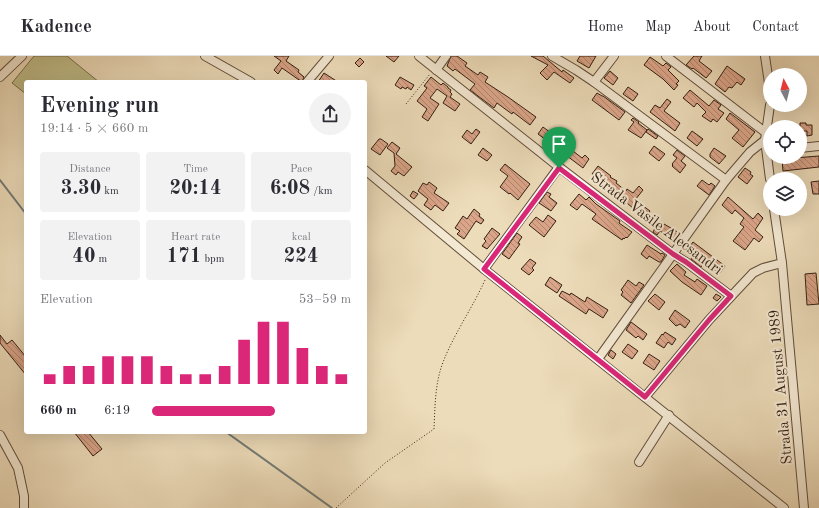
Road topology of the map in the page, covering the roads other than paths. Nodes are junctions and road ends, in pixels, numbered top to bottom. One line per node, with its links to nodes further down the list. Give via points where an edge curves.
1 (22, 56): 12 (street)
2 (205, 56): 13 (street)
3 (329, 56): 14 (street)
4 (419, 56): 11 (street, Strada Vasile Alecsandri)
5 (446, 56): 11 (street)
6 (552, 56): 15 (street)
7 (614, 56): 15 (street)
8 (666, 56): 16 (street)
9 (765, 57): 10 (street)
10 (767, 68)
11 (435, 69): 20 (street, Strada Vasile Alecsandri)
12 (0, 77)
13 (247, 80)
14 (309, 80)
15 (594, 82): 22 (street)
16 (763, 134)
17 (763, 138): 22 (street)
18 (819, 146): 19 (street)
19 (807, 147)
20 (559, 168): 24 (street, Strada Vasile Alecsandri); 26 (street)
21 (367, 172): 26 (street)
22 (726, 180): 24 (street)
23 (775, 216): 25 (street, Strada 31 August 1989)
24 (673, 254): 27 (street, Strada Vasile Alecsandri); 28 (street)
25 (782, 263): 27 (street, via 753,273); 35 (street, Strada 31 August 1989)
26 (486, 271): 28 (street)
27 (731, 296): 29 (street)
28 (598, 359): 29 (street)
29 (645, 397): 30 (street)
30 (669, 415): 32 (street); 34 (street)
31 (0, 435): 33 (street, via 18,468)
32 (640, 462)
33 (24, 508)
34 (784, 508)
35 (804, 508)

